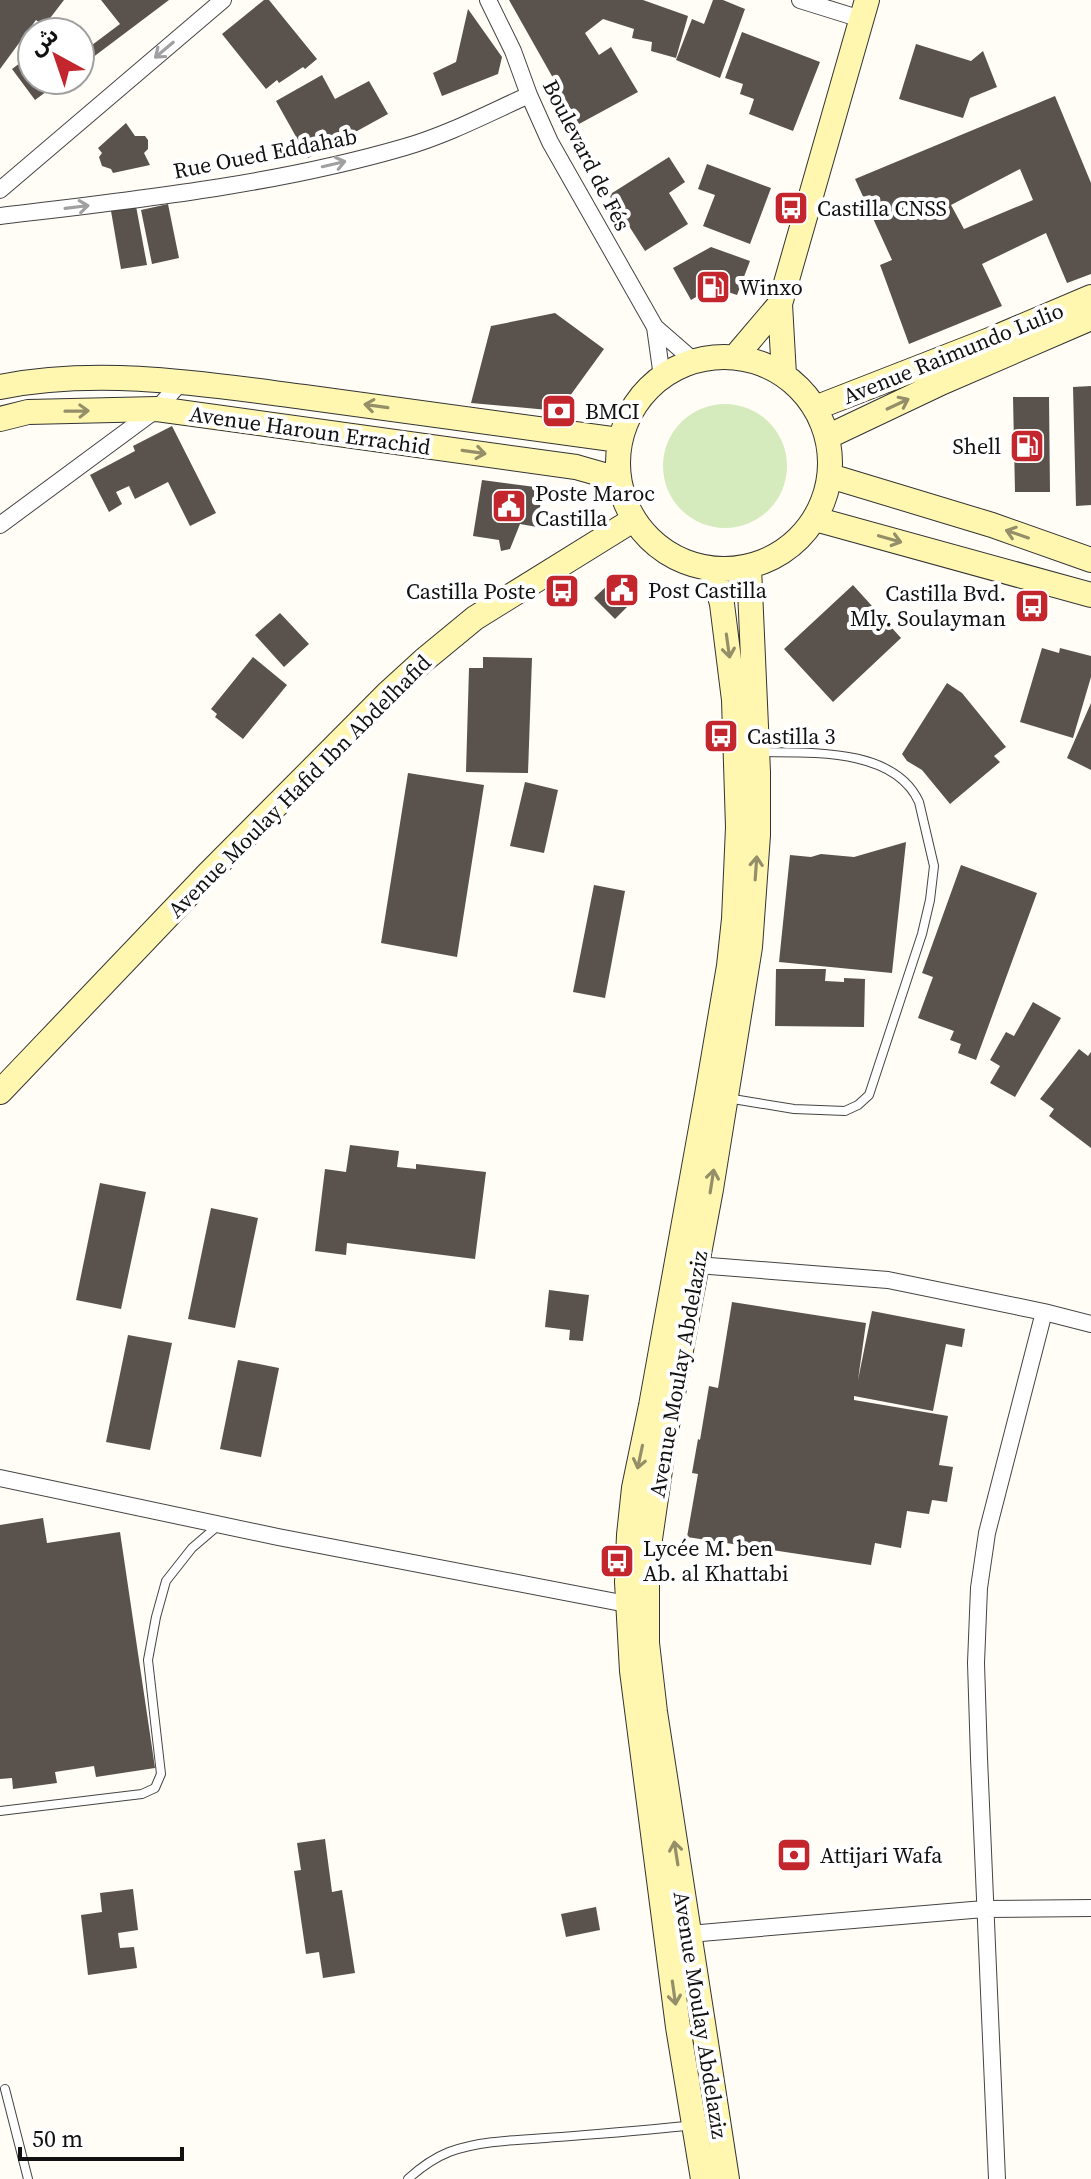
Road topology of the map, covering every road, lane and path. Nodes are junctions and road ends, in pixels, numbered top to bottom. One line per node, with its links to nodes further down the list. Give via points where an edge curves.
1 (223, 0): 6 (street, one-way to 6)
2 (488, 0): 5 (street, Boulevard de Fés)
3 (800, 0): 4 (street)
4 (864, 10): 9 (main road)
5 (529, 95): 7 (street, Rue Oued Eddahab, one-way to 5, via 292,174 407,147); 11 (street, Boulevard de Fés)
6 (0, 190)
7 (0, 216)
8 (1091, 297): 18 (main road, Avenue Raimundo Lulio)
9 (780, 304): 12 (main road); 14 (main road)
10 (1091, 318): 21 (main road, Avenue Raimundo Lulio, one-way to 10)
11 (655, 327): 13 (street, Boulevard de Fés); 15 (street, Boulevard de Fés)
12 (735, 357): 13 (main road); 14 (main road)
13 (694, 361): 15 (main road)
14 (784, 375): 18 (main road)
15 (662, 377): 22 (main road, via 642,394)
16 (181, 382): 17 (main road, Avenue Haroun Errachid, via 95,379); 19 (street); 22 (main road, Avenue Haroun Errachid, one-way to 16)
17 (0, 387)
18 (815, 408): 21 (main road)
19 (157, 409): 20 (main road, Avenue Haroun Errachid, one-way to 19, via 28,412); 24 (main road, Avenue Haroun Errachid, one-way to 24, via 576,467); 27 (street)
20 (0, 419)
21 (827, 437): 23 (main road)
22 (619, 440): 24 (main road)
23 (830, 476): 25 (main road); 28 (main road, one-way to 23)
24 (618, 479): 26 (main road)
25 (815, 519): 29 (main road, via 775,556); 31 (main road, one-way to 31)
26 (633, 520): 30 (main road, via 654,545 682,562); 33 (main road, Avenue Moulay Hafid Ibn Abdelhafid, via 475,618 389,692)
27 (0, 525)
28 (1091, 560)
29 (749, 567): 30 (main road); 32 (main road, Avenue Moulay Abdelaziz)
30 (713, 570): 34 (main road, Avenue Moulay Abdelaziz, one-way to 34, via 734,700 737,872)
31 (1091, 595)
32 (758, 752): 34 (main road, Avenue Moulay Abdelaziz, one-way to 32, via 750,947); 34 (lane, via 819,753 889,769 919,802 934,866 930,900 869,1095 845,1111)
33 (0, 1092)
34 (716, 1096): 35 (main road, Avenue Moulay Abdelaziz)
35 (694, 1228): 36 (main road, Avenue Moulay Abdelaziz); 41 (main road, Avenue Moulay Abdelaziz, one-way to 41, via 634,1488 629,1535)
36 (697, 1265): 37 (street, via 888,1280); 41 (main road, Avenue Moulay Abdelaziz)
37 (1044, 1312): 38 (street); 44 (street, via 987,1533 979,1588 976,1663)
38 (1091, 1324)
39 (0, 1478): 40 (street)
40 (220, 1523): 41 (street); 42 (lane, via 166,1581 156,1617 148,1660 161,1774 155,1788 142,1794)
41 (637, 1606): 45 (main road, Avenue Moulay Abdelaziz, via 632,1671 650,1742)
42 (0, 1811)
43 (1091, 1908): 44 (street)
44 (984, 1909): 45 (street); 52 (street)
45 (678, 1937): 47 (main road, Avenue Moulay Abdelaziz, one-way to 47); 51 (main road, Avenue Moulay Abdelaziz)
46 (5, 2089): 48 (lane)
47 (694, 2125): 49 (lane, via 473,2146 435,2159); 50 (main road, Avenue Moulay Abdelaziz)
48 (28, 2179)
49 (408, 2179)
50 (703, 2179)
51 (727, 2179)
52 (997, 2179)

